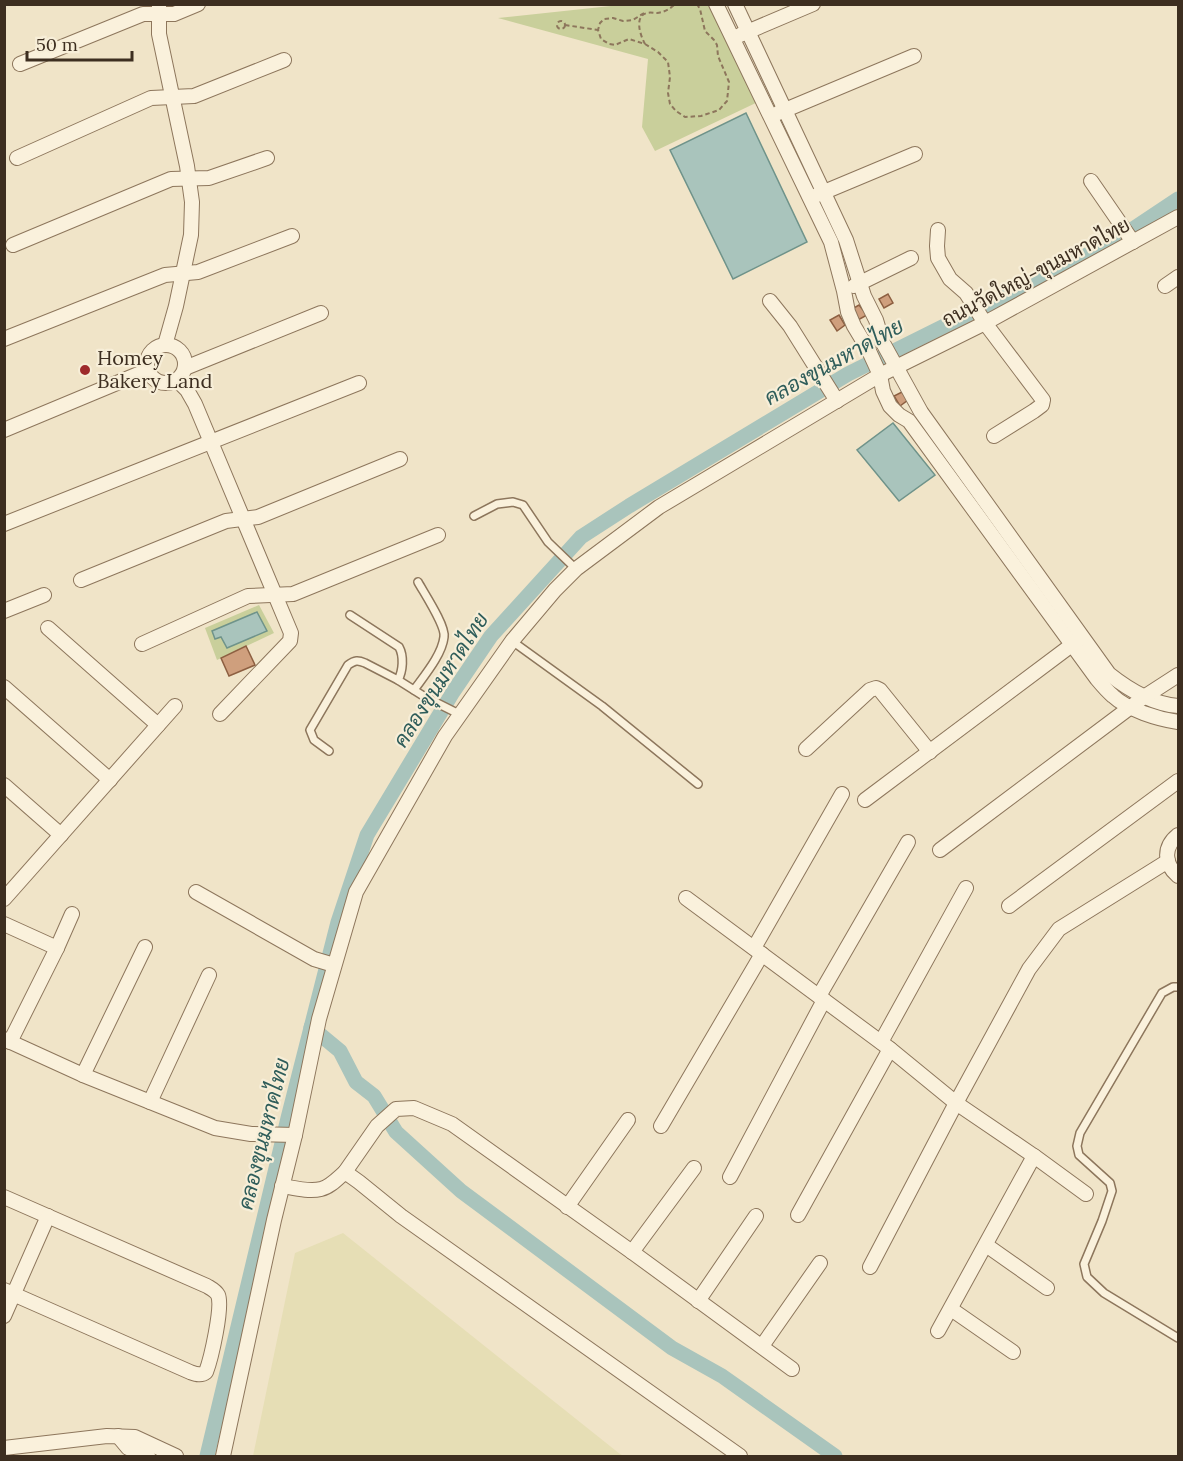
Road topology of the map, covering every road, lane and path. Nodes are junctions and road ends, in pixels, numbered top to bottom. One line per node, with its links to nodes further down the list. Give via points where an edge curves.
1 (198, 4): 7 (street, via 174,14)
2 (675, 4): 8 (path, via 667,11)
3 (698, 4): 13 (path, via 705,31 717,45 729,82 727,101 719,110 685,117 676,111 668,93 668,62)
4 (716, 4): 12 (street)
5 (735, 4): 11 (street)
6 (813, 4): 11 (street)
7 (159, 9): 16 (street); 17 (street, via 159,34)
8 (644, 13): 10 (path, via 633,20 604,19); 13 (path, via 639,23)
9 (565, 25): 10 (path)
10 (598, 30): 13 (path, via 601,39 609,44 629,39)
11 (747, 32): 12 (street); 18 (street)
12 (732, 38): 19 (street)
13 (645, 44)
14 (914, 56): 18 (street)
15 (284, 60): 17 (street, via 194,96)
16 (20, 64)
17 (172, 98): 21 (street, via 151,98); 23 (street)
18 (785, 110): 19 (street); 25 (street)
19 (770, 116): 26 (street)
20 (915, 154): 25 (street)
21 (17, 158)
22 (267, 158): 23 (street, via 209,178)
23 (189, 179): 31 (street, via 171,179); 33 (street, via 191,234)
24 (1091, 181): 30 (street)
25 (823, 192): 26 (street); 35 (street, via 846,240)
26 (810, 199): 37 (street, via 831,242)
27 (1179, 218): 30 (street, ถนนวัดใหญ่-ขุนมหาดไทย)
28 (938, 230): 40 (street, via 938,258)
29 (292, 236): 33 (street, via 198,272)
30 (1131, 240): 40 (street, ถนนวัดใหญ่-ขุนมหาดไทย)
31 (14, 245)
32 (911, 258): 35 (street)
33 (183, 274): 41 (street, via 165,275); 42 (street)
34 (1179, 277): 36 (street)
35 (860, 283): 37 (street); 43 (street)
36 (1166, 286)
37 (844, 291): 46 (street, via 848,312)
38 (770, 301): 49 (street)
39 (321, 313): 44 (street)
40 (982, 318): 43 (street, ถนนวัดใหญ่-ขุนมหาดไทย); 53 (street, via 1043,401)
41 (4, 339)
42 (165, 345): 44 (street, via 182,352); 45 (street, via 153,350 147,361)
43 (896, 367): 46 (street, ถนนวัดใหญ่-ขุนมหาดไทย); 50 (street)
44 (185, 368): 47 (street)
45 (148, 370): 47 (street, via 159,382); 52 (street)
46 (880, 375): 49 (street, ถนนวัดใหญ่-ขุนมหาดไทย); 51 (street, via 890,406)
47 (177, 380): 54 (street, via 195,404)
48 (359, 383): 54 (street)
49 (833, 396): 60 (street, ถนนวัดใหญ่-ขุนมหาดไทย)
50 (921, 412): 51 (street); 69 (street)
51 (909, 421): 69 (street)
52 (4, 430)
53 (994, 436)
54 (211, 442): 57 (street); 58 (street)
55 (400, 459): 57 (street, via 258,518)
56 (474, 516): 60 (lane, via 497,504 523,505 548,542)
57 (243, 519): 61 (street, via 226,521); 64 (street)
58 (4, 524)
59 (438, 534): 64 (street, via 293,594)
60 (573, 566): 68 (street, ถนนวัดใหญ่-ขุนมหาดไทย)
61 (81, 580)
62 (418, 582): 74 (lane, via 445,636 438,655)
63 (44, 595): 65 (street)
64 (275, 595): 70 (street, via 248,596); 80 (street, via 291,633 290,641)
65 (4, 611)
66 (350, 615): 72 (lane, via 399,647 402,666)
67 (48, 628): 82 (street)
68 (512, 641): 79 (street, ถนนวัดใหญ่-ขุนมหาดไทย); 88 (lane, via 602,706)
69 (1078, 641): 75 (street, via 1109,674); 78 (street, via 1096,679); 85 (street)
70 (142, 644)
71 (1179, 675): 75 (street)
72 (398, 680): 74 (lane); 84 (lane, via 360,660 348,665 310,730 314,740)
73 (4, 687): 86 (street)
74 (414, 690): 79 (lane)
75 (1144, 697): 77 (street); 78 (street)
76 (175, 706): 82 (street)
77 (1179, 706)
78 (1130, 708): 81 (street); 95 (street)
79 (454, 712): 108 (street, ถนนวัดใหญ่-ขุนมหาดไทย, via 439,746 356,892)
80 (220, 714)
81 (1179, 722)
82 (158, 725): 86 (street)
83 (806, 748): 85 (street, via 876,688)
84 (329, 751)
85 (930, 752): 91 (street)
86 (110, 780): 92 (street)
87 (1179, 781): 102 (street)
88 (698, 784)
89 (4, 785): 92 (street)
90 (842, 794): 107 (street)
91 (865, 800)
92 (61, 835): 99 (street)
93 (1179, 835): 96 (street, via 1170,844)
94 (908, 842): 111 (street)
95 (940, 850)
96 (1168, 861): 97 (street); 116 (street, via 1059,929 1029,969)
97 (1179, 876)
98 (966, 888): 113 (street)
99 (7, 891)
100 (196, 892): 108 (street, via 315,959)
101 (686, 898): 107 (street)
102 (1009, 906)
103 (72, 914): 106 (street)
104 (4, 924): 106 (street)
105 (145, 947): 114 (street)
106 (57, 948): 112 (street)
107 (758, 951): 111 (street); 118 (street)
108 (332, 964): 119 (street, ถนนวัดใหญ่-ขุนมหาดไทย)
109 (209, 975): 115 (street)
110 (1179, 987): 141 (lane, via 1162,993 1080,1133 1077,1146 1078,1155 1110,1183 1112,1191 1084,1264 1087,1277 1104,1293)
111 (821, 998): 113 (street); 123 (street)
112 (7, 1041): 114 (street)
113 (885, 1046): 116 (street); 128 (street)
114 (83, 1075): 115 (street)
115 (150, 1102): 119 (street, via 215,1128)
116 (956, 1103): 120 (street); 134 (street)
117 (628, 1120): 127 (street)
118 (661, 1126)
119 (290, 1135): 124 (street, ถนนวัดใหญ่-ขุนมหาดไทย)
120 (1035, 1156): 125 (street); 131 (street)
121 (694, 1168): 132 (street)
122 (345, 1172): 124 (street, via 320,1189); 127 (street, via 377,1126 396,1109 414,1108 452,1125); 150 (street, via 401,1216)
123 (730, 1177)
124 (282, 1186): 149 (street, ถนนวัดใหญ่-ขุนมหาดไทย)
125 (1086, 1194)
126 (4, 1197): 129 (street)
127 (567, 1207): 132 (street)
128 (798, 1215)
129 (48, 1216): 136 (street); 136 (street, via 217,1292 219,1314 206,1372 190,1372)
130 (756, 1216): 137 (street)
131 (986, 1245): 135 (street); 138 (street)
132 (632, 1252): 137 (street)
133 (820, 1263): 142 (street)
134 (870, 1267)
135 (1047, 1288)
136 (9, 1292): 139 (street)
137 (698, 1301): 142 (street)
138 (951, 1309): 140 (street); 143 (street)
139 (4, 1316)
140 (938, 1331)
141 (1179, 1338)
142 (762, 1346): 144 (street)
143 (1013, 1352)
144 (792, 1369)
145 (118, 1436): 146 (street); 147 (street, via 128,1448); 148 (street, via 135,1437)
146 (4, 1448)
147 (148, 1456)
148 (176, 1456)
149 (225, 1456)
150 (740, 1456)

